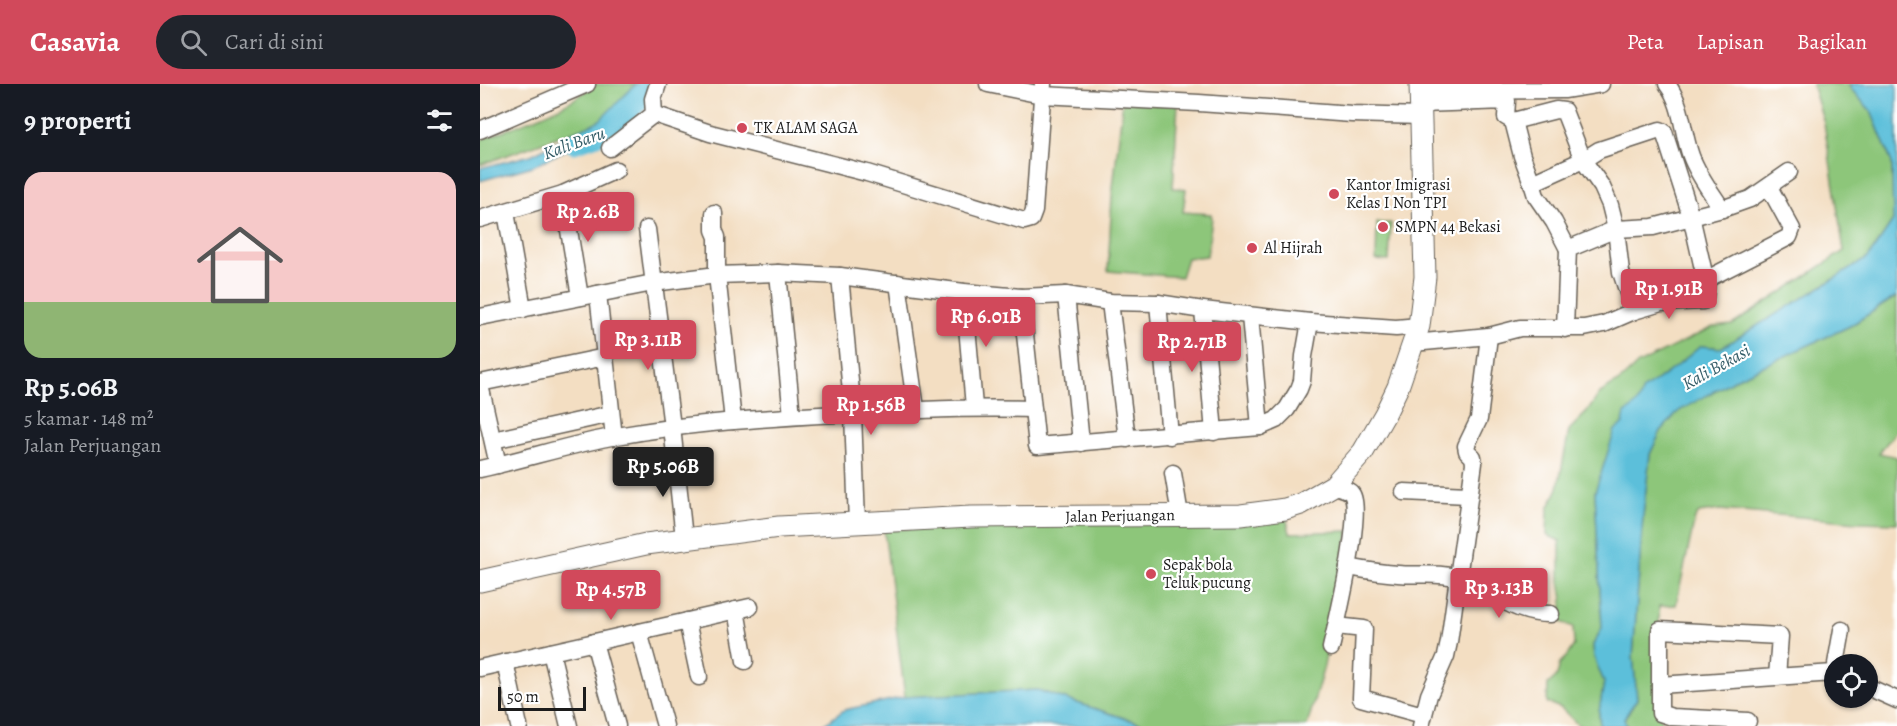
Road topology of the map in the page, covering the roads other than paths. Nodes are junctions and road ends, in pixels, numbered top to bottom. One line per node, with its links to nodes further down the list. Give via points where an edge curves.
1 (587, 84): 10 (street)
2 (658, 84): 8 (street)
3 (988, 84): 6 (street)
4 (1601, 84): 7 (street)
5 (1667, 84): 18 (street, via 1680,108 1697,170)
6 (1042, 89): 7 (street, via 1352,114); 8 (street, via 1034,211 1031,219 1024,220)
7 (1420, 99): 9 (street, via 1507,101 1506,117); 46 (main road, Jalan Perjuangan, via 1425,277)
8 (654, 114): 11 (street)
9 (1513, 121): 12 (street, via 1564,111); 15 (street)
10 (480, 130)
11 (610, 148)
12 (1583, 160): 15 (street); 21 (street, via 1641,135 1664,132); 24 (street, via 1605,192)
13 (616, 170): 17 (street)
14 (1789, 172): 16 (street)
15 (1532, 183): 25 (street)
16 (1769, 187): 18 (street); 29 (street, via 1792,229 1789,237)
17 (563, 194): 19 (street); 35 (street)
18 (1722, 209): 21 (street)
19 (506, 212): 22 (street); 39 (street)
20 (714, 213): 27 (street)
21 (1691, 216): 24 (street, via 1653,227); 29 (street)
22 (480, 219)
23 (647, 229): 30 (street)
24 (1616, 229): 25 (street); 41 (street, via 1621,272)
25 (1568, 249): 45 (street)
26 (778, 273): 27 (street); 28 (street); 55 (street)
27 (717, 274): 30 (street); 56 (street)
28 (840, 276): 31 (street); 53 (street)
29 (1706, 282): 41 (street, via 1703,301 1674,301)
30 (653, 284): 33 (street); 57 (street)
31 (898, 284): 32 (street); 51 (street)
32 (964, 292): 36 (street); 50 (street)
33 (598, 294): 35 (street); 48 (street)
34 (1066, 295): 36 (street); 37 (street); 64 (street)
35 (580, 297): 39 (street)
36 (1021, 297): 52 (street)
37 (1110, 302): 38 (street); 62 (street)
38 (1158, 303): 40 (street); 60 (street)
39 (523, 309): 43 (street)
40 (1203, 310): 42 (street); 59 (street)
41 (1634, 311): 45 (street, via 1604,324)
42 (1250, 316): 44 (street); 58 (street)
43 (480, 317)
44 (1310, 322): 46 (street, via 1396,328); 58 (street, via 1299,390 1276,420)
45 (1565, 329): 47 (street, via 1520,328)
46 (1416, 335): 47 (street); 68 (main road, Jalan Perjuangan, via 1385,414 1363,452)
47 (1489, 336): 70 (street, via 1479,419 1466,446 1474,459)
48 (604, 357): 49 (street); 54 (street)
49 (480, 384): 63 (street)
50 (974, 407): 51 (street); 52 (street)
51 (916, 409): 53 (street)
52 (1033, 409): 64 (street, via 1037,446)
53 (853, 413): 55 (street); 72 (street)
54 (611, 414): 61 (street); 63 (street)
55 (792, 416): 56 (street)
56 (733, 421): 57 (street)
57 (672, 427): 61 (street); 73 (street)
58 (1260, 427): 59 (street)
59 (1215, 432): 60 (street)
60 (1170, 436): 62 (street)
61 (614, 437): 65 (street)
62 (1127, 439): 64 (street)
63 (493, 440): 65 (street)
64 (1081, 443)
65 (498, 465): 66 (street)
66 (480, 469)
67 (1173, 473): 71 (street)
68 (1334, 486): 71 (main road, Jalan Perjuangan, via 1285,509 1241,515); 74 (street, via 1353,495)
69 (1404, 492): 70 (street)
70 (1468, 495): 75 (street)
71 (1180, 515): 72 (main road, Jalan Perjuangan, via 971,517)
72 (857, 523): 73 (main road, Jalan Perjuangan)
73 (684, 538): 76 (main road, Jalan Perjuangan)
74 (1348, 567): 75 (street); 79 (street)
75 (1458, 578): 77 (street, via 1509,606); 95 (street, via 1446,656)
76 (480, 580)
77 (1551, 614)
78 (687, 621): 81 (street); 86 (street, via 743,609); 90 (street)
79 (1336, 626): 83 (street); 95 (street, via 1364,629 1361,698)
80 (1842, 630): 85 (street)
81 (639, 632): 82 (street); 100 (street)
82 (594, 642): 84 (street); 99 (street)
83 (1330, 648)
84 (551, 652): 87 (street); 98 (street)
85 (1838, 654)
86 (745, 661)
87 (505, 662): 88 (street); 97 (street)
88 (480, 668)
89 (1824, 674): 91 (street)
90 (699, 677)
91 (1777, 677): 92 (street); 92 (street, via 1780,636 1660,630)
92 (1660, 685): 96 (street, via 1660,713)
93 (1878, 691): 94 (street)
94 (1897, 700)
95 (1422, 721)
96 (1749, 721)
97 (519, 726)
98 (568, 726)
99 (617, 726)
100 (665, 726)

